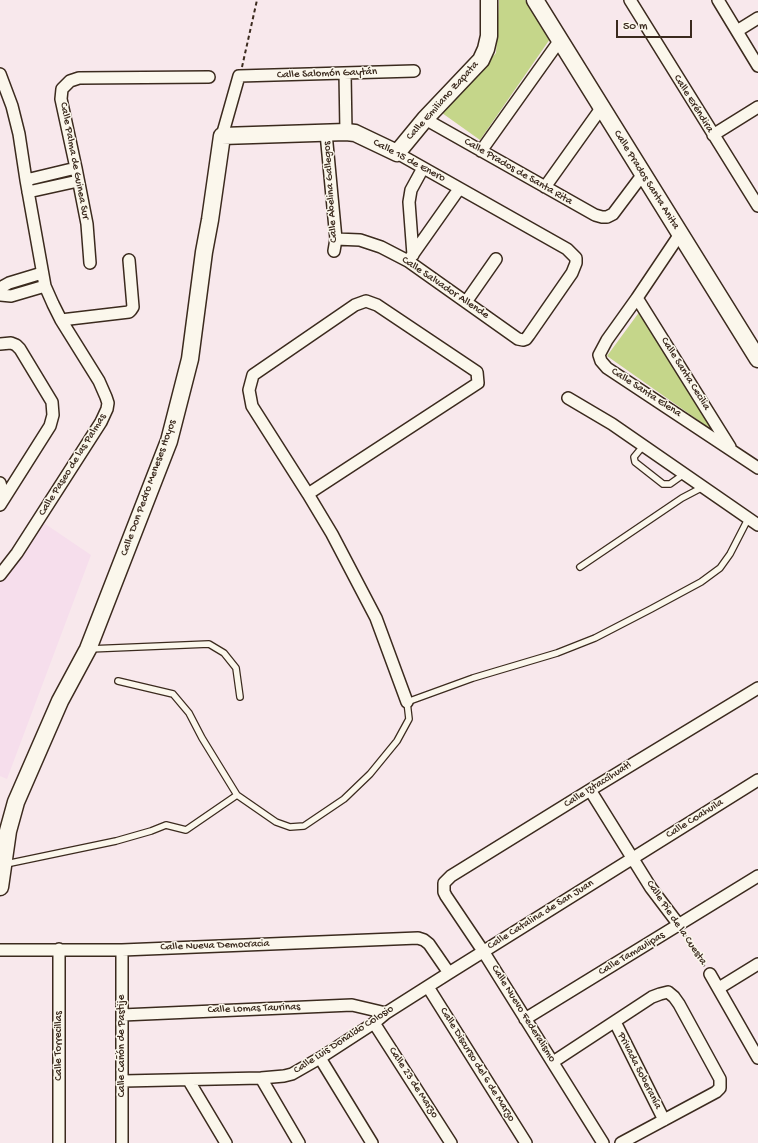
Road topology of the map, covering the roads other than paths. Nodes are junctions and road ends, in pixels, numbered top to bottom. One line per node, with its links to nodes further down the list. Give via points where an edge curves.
1 (489, 0): 16 (street, Calle Emiliano Zapata, via 489,36 481,60)
2 (535, 0): 7 (street, Calle Prados Santa Anita)
3 (630, 0): 19 (street, Calle Eréndira)
4 (718, 0): 6 (street)
5 (758, 18): 6 (street)
6 (737, 31): 8 (street)
7 (560, 40): 14 (street, Calle Prados Santa Anita); 21 (street)
8 (758, 66)
9 (414, 71): 11 (street, Calle Salomón Gaytán)
10 (0, 74): 26 (street, Calle Paseo de las Palmas, via 19,134)
11 (344, 74): 12 (street, Calle Salomón Gaytán); 17 (street, Calle Abelina Gallegos)
12 (239, 76): 20 (street, Calle Don Pedro Meneses Hoyos)
13 (209, 77): 23 (street, Calle Palma de Guinea Sur, via 79,78 70,81 62,89 61,99)
14 (602, 107): 25 (street, Calle Prados Santa Anita); 28 (street)
15 (758, 107): 19 (street)
16 (425, 119): 21 (street, Calle Prados de Santa Rita); 22 (street, Calle Emiliano Zapata)
17 (346, 132): 18 (street, Calle 15 de Enero); 22 (street, Calle 15 de Enero, via 355,133)
18 (326, 133): 20 (street, Calle 15 de Enero); 33 (street, Calle Abelina Gallegos)
19 (713, 135): 31 (street, Calle Eréndira)
20 (222, 136): 62 (street, Calle Don Pedro Meneses Hoyos, via 186,378 169,441)
21 (481, 151): 28 (street, Calle Prados de Santa Rita)
22 (396, 152): 24 (street, Calle 15 de Enero)
23 (76, 168): 26 (street); 27 (street, Calle Palma de Guinea Sur)
24 (423, 168): 29 (street, Calle 15 de Enero); 35 (street, via 411,190 409,202)
25 (643, 174): 28 (street, Calle Prados de Santa Rita, via 608,217 595,215); 32 (street, Calle Prados Santa Anita)
26 (26, 180): 30 (street, Calle Paseo de las Palmas)
27 (78, 181): 30 (street); 38 (street, Calle Palma de Guinea Sur)
28 (545, 187)
29 (459, 189): 35 (street); 46 (street, Calle 15 de Enero, via 567,249 576,258 572,273)
30 (28, 192): 39 (street, Calle Paseo de las Palmas)
31 (756, 200)
32 (680, 234): 43 (street, Calle Santa Elena); 48 (street, Calle Prados Santa Anita)
33 (336, 239): 34 (street, Calle Abelina Gallegos); 35 (street, Calle Salvador Allende, via 369,242)
34 (334, 251)
35 (410, 258): 44 (street, Calle Salvador Allende)
36 (496, 259): 44 (street)
37 (129, 260): 45 (street, via 133,307 129,312)
38 (90, 263)
39 (42, 273): 40 (street, Calle Paseo de las Palmas); 41 (street)
40 (45, 286): 42 (street, via 11,296); 45 (street, Calle Paseo de las Palmas)
41 (0, 288)
42 (0, 296)
43 (637, 298): 51 (street, Calle Santa Cecilia); 51 (street, Calle Santa Elena, via 607,340 599,355 600,361)
44 (466, 302): 46 (street, Calle Salvador Allende, via 518,339)
45 (61, 320): 61 (street, Calle Paseo de las Palmas, via 99,381 106,397 107,409 18,554)
46 (526, 339)
47 (0, 344): 57 (street, via 11,343 20,349 52,402 53,415 50,426)
48 (758, 359)
49 (568, 398): 50 (street)
50 (644, 445): 53 (street); 53 (lane, via 634,457 635,462 663,484 670,484)
51 (732, 450): 52 (street, Calle Santa Elena)
52 (758, 468)
53 (684, 473): 55 (street)
54 (0, 483): 57 (street)
55 (703, 487): 58 (street); 60 (lane, via 676,501)
56 (308, 494): 56 (street, via 478,383 477,372 377,305 366,302 356,305 253,374 249,390 252,406); 66 (street, via 376,618)
57 (2, 502)
58 (748, 518): 59 (street); 66 (lane, via 720,568 701,582 651,609 570,648)
59 (758, 525)
60 (580, 567)
61 (0, 575)
62 (88, 649): 65 (lane, via 209,644 224,654 236,668); 71 (street, Calle Don Pedro Meneses Hoyos, via 60,701 16,802)
63 (118, 681): 69 (lane, via 173,694 189,712)
64 (758, 688): 68 (street, Calle Iztaccíhuatl)
65 (240, 697)
66 (407, 702): 69 (lane, via 409,719 397,741 370,774 344,799 304,826 290,827 276,822)
67 (758, 780): 70 (street, Calle Coahuila)
68 (590, 790): 70 (street, Calle Pie de la Cuesta); 73 (street, Calle Iztaccíhuatl, via 451,876 445,880)
69 (237, 795): 71 (lane, via 186,830 166,826 116,841)
70 (633, 857): 75 (street, Calle Pie de la Cuesta); 79 (street, Calle Catalina de San Juan)
71 (3, 864): 74 (street, Calle Don Pedro Meneses Hoyos)
72 (758, 876): 75 (street, Calle Tamaulipas)
73 (443, 886): 79 (street, Calle Nuevo Federalismo, via 446,896)
74 (0, 888)
75 (679, 925): 87 (street, Calle Tamaulipas)
76 (59, 949): 77 (street, Calle Nueva Democracia); 78 (street, Calle Nueva Democracia); 97 (street, Calle Torrecillas)
77 (0, 950)
78 (122, 950): 81 (street, Calle Nueva Democracia, via 411,938 424,940 429,944); 86 (street, Calle Cañón de Pastije)
79 (483, 951): 81 (street, Calle Catalina de San Juan); 87 (street, Calle Nuevo Federalismo)
80 (758, 964): 84 (street)
81 (449, 973): 83 (street, Calle Luis Donaldo Colosio)
82 (710, 974): 84 (street, Calle Pie de la Cuesta)
83 (428, 986): 85 (street, Calle Luis Donaldo Colosio); 103 (street, Calle Discurso del 6 de Marzo)
84 (719, 988): 90 (street, Calle Pie de la Cuesta)
85 (386, 1013): 86 (street, Calle Lomas Taurinas, via 352,1006); 89 (street, Calle Luis Donaldo Colosio)
86 (122, 1015): 94 (street, Calle Cañón de Pastije)
87 (526, 1019): 92 (street, Calle Nuevo Federalismo)
88 (615, 1022): 92 (street); 96 (street, Privada Soberanía); 96 (street, via 652,997 668,992 679,1004 720,1079 720,1088 716,1092)
89 (374, 1023): 91 (street, Calle Luis Donaldo Colosio); 102 (street, Calle 23 de Marzo)
90 (756, 1052)
91 (320, 1058): 93 (street, Calle Luis Donaldo Colosio, via 292,1074); 101 (street)
92 (553, 1062): 104 (street, Calle Nuevo Federalismo)
93 (260, 1078): 95 (street, Calle Luis Donaldo Colosio); 100 (street)
94 (123, 1081): 95 (street, Calle Luis Donaldo Colosio); 98 (street, Calle Cañón de Pastije)
95 (189, 1081): 99 (street)
96 (664, 1120): 105 (street)
97 (60, 1143)
98 (122, 1143)
99 (226, 1143)
100 (299, 1143)
101 (372, 1143)
102 (451, 1143)
103 (526, 1143)
104 (603, 1143)
105 (621, 1143)

